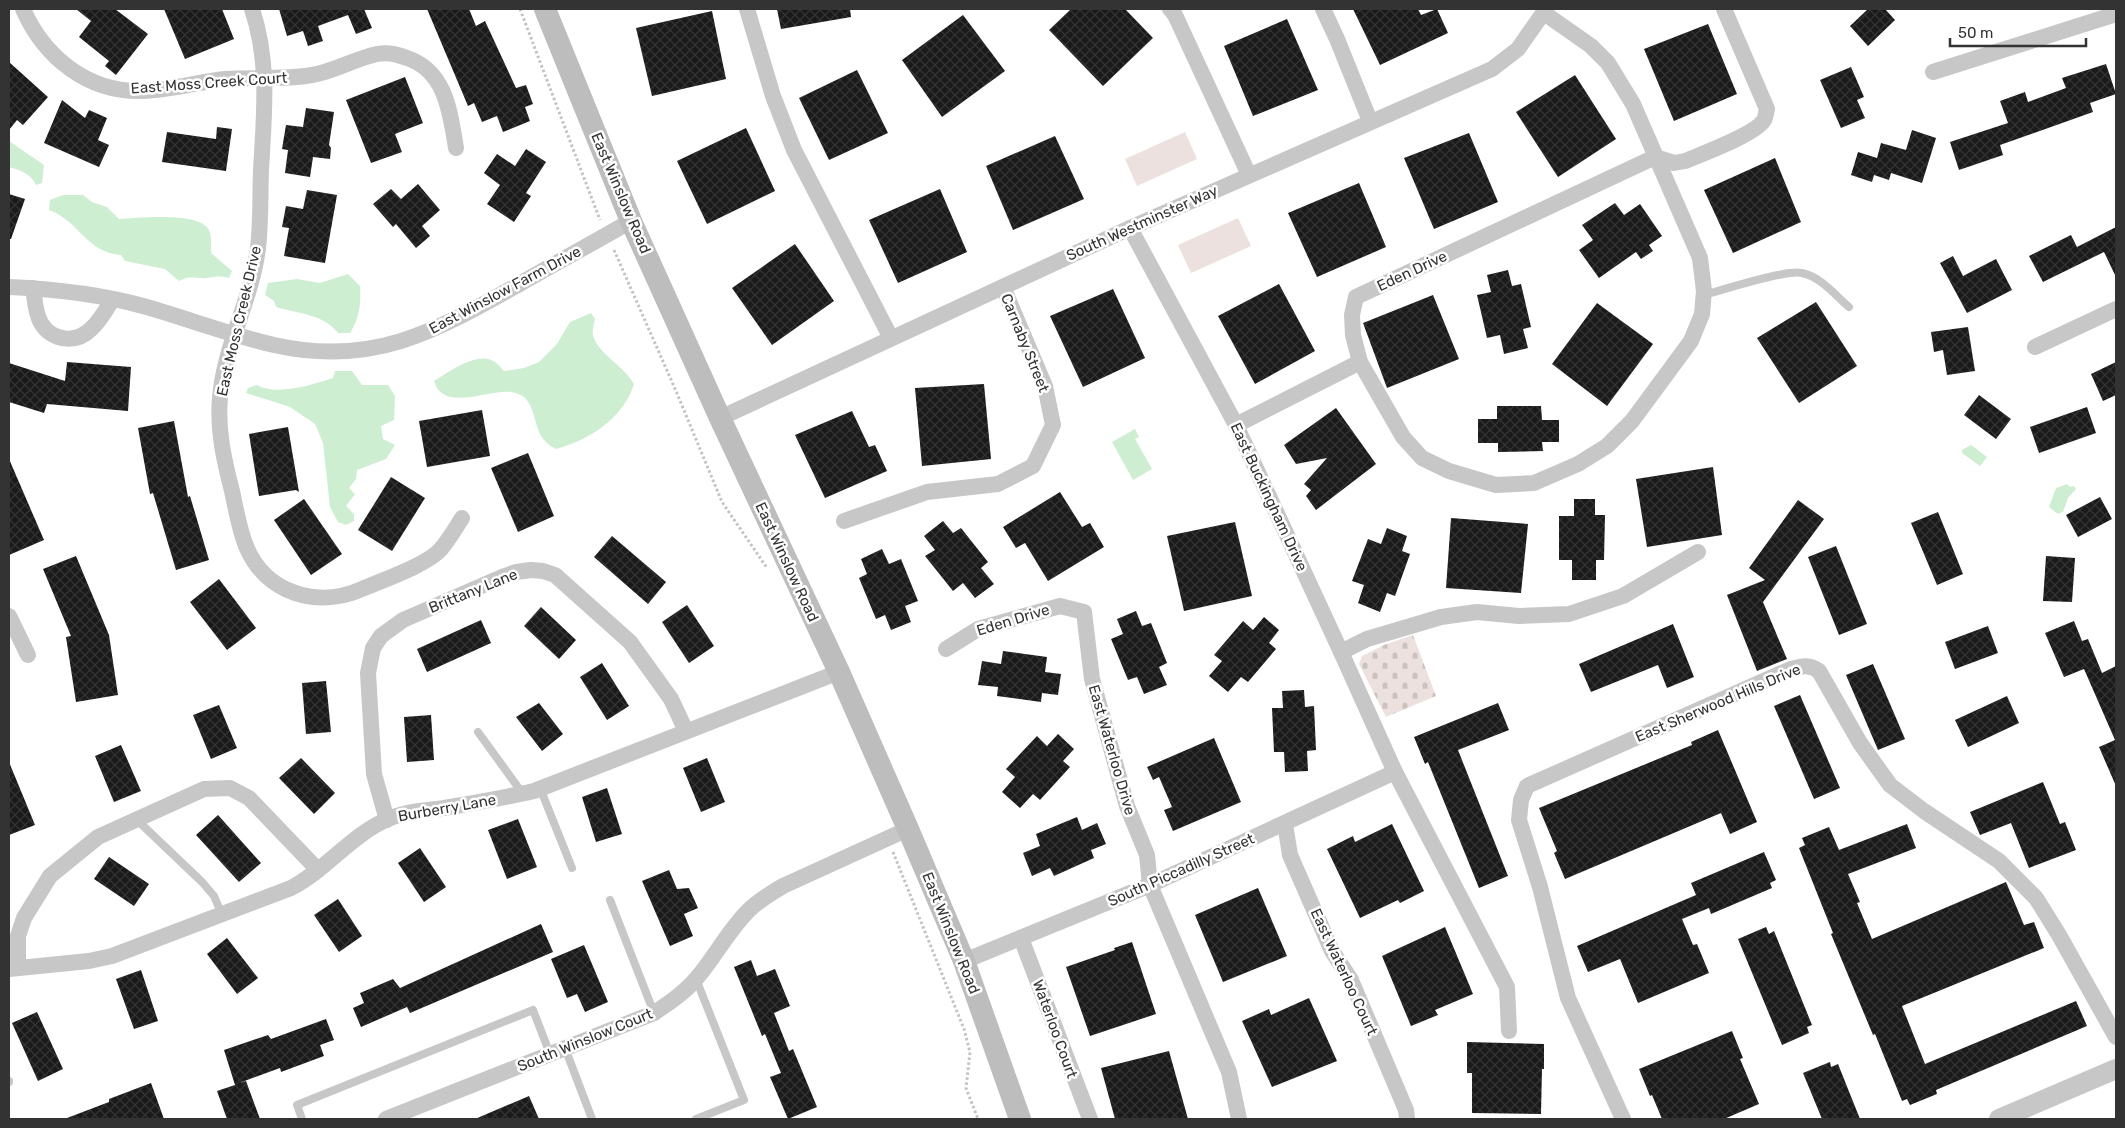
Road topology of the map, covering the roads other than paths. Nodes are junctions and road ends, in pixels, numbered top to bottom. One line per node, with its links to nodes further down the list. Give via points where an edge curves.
1 (23, 9): 11 (street, East Moss Creek Court, via 35,34 56,58 81,76 107,86 142,91 224,79)
2 (252, 9): 11 (street, East Moss Creek Drive, via 262,47)
3 (545, 9): 16 (main road, East Winslow Road)
4 (747, 9): 26 (street, via 773,96 794,150)
5 (1170, 9): 15 (street)
6 (1322, 9): 12 (street)
7 (1724, 9): 14 (street, via 1767,109 1764,120 1757,128 1685,161 1674,163)
8 (1545, 11): 12 (street, South Westminster Way, via 1518,49 1492,69); 14 (street, via 1608,63 1633,104)
9 (2116, 14): 10 (street)
10 (1933, 72)
11 (265, 77): 13 (street, East Moss Creek Court, via 310,76 377,54 413,60 434,75 441,85); 25 (street, East Moss Creek Drive, via 258,248)
12 (1370, 121): 15 (street, South Westminster Way)
13 (456, 148)
14 (1655, 157): 21 (street, via 1700,258); 28 (street, Eden Drive, via 1356,297 1352,315)
15 (1249, 175): 17 (street, South Westminster Way)
16 (631, 222): 25 (street, East Winslow Farm Drive, via 415,338 390,345 334,352 273,345); 29 (main road, East Winslow Road)
17 (1130, 228): 19 (street, South Westminster Way); 30 (street, East Buckingham Drive)
18 (9, 287): 20 (street, East Winslow Farm Drive)
19 (1002, 287): 26 (street, South Westminster Way); 32 (street, Carnaby Street, via 1045,386 1053,424 1032,466 998,484 927,492)
20 (32, 288): 22 (street, East Winslow Farm Drive); 22 (street, via 40,322 54,336 62,339 71,339 90,330)
21 (1704, 295): 23 (lane, via 1801,272 1817,279); 28 (street, via 1702,314 1691,341 1632,421 1607,446 1578,464 1534,483 1496,485 1449,471 1422,458 1403,437)
22 (112, 300): 25 (street, East Winslow Farm Drive, via 141,305)
23 (1849, 307)
24 (2116, 308): 27 (street)
25 (235, 333): 31 (street, East Moss Creek Drive, via 220,396 222,451 246,545 253,560 277,585 315,598 341,597 356,592 441,550)
26 (891, 338): 29 (street, South Westminster Way)
27 (2035, 347)
28 (1360, 362): 30 (street)
29 (720, 418): 39 (main road, East Winslow Road)
30 (1236, 425): 37 (street, East Buckingham Drive)
31 (462, 518)
32 (844, 521)
33 (1698, 552): 37 (street, via 1623,596 1569,614 1519,616 1477,612 1441,617 1367,639)
34 (1084, 612): 36 (street, Eden Drive, via 1060,606 978,629); 51 (street, East Waterloo Drive, via 1092,679 1127,806 1147,855)
35 (9, 616): 38 (street)
36 (946, 649)
37 (1341, 652): 42 (street, East Buckingham Drive)
38 (28, 655)
39 (839, 672): 40 (street, Burberry Lane); 48 (main road, East Winslow Road)
40 (686, 730): 43 (street, Burberry Lane); 46 (street, Brittany Lane, via 671,699 630,642 555,575 543,571 516,572 402,620 381,636 372,648 368,673 374,774)
41 (478, 732): 44 (lane)
42 (1395, 772): 47 (street, South Piccadilly Street); 59 (street, via 1507,987)
43 (540, 788): 44 (street, Burberry Lane); 49 (lane)
44 (523, 794): 46 (street, Burberry Lane, via 409,813)
45 (137, 820): 50 (street, via 204,789 230,788 249,798); 53 (lane, via 202,882 214,896); 56 (street, via 98,837 50,876 24,918)
46 (387, 820): 50 (street, Burberry Lane)
47 (1285, 824): 51 (street, South Piccadilly Street); 70 (street, East Waterloo Court, via 1290,855 1332,951 1351,980)
48 (908, 829): 55 (main road, East Winslow Road); 57 (street, South Winslow Court, via 783,886 765,898 735,926)
49 (572, 868)
50 (318, 870): 53 (street, Burberry Lane, via 304,882)
51 (1150, 885): 54 (street, South Piccadilly Street); 69 (street, via 1229,1072)
52 (610, 900): 58 (lane)
53 (222, 915): 56 (street, Burberry Lane, via 112,956)
54 (1021, 938): 55 (street, South Piccadilly Street); 68 (street, Waterloo Court)
55 (964, 961): 67 (main road, East Winslow Road)
56 (13, 968)
57 (696, 980): 58 (street, South Winslow Court); 66 (lane, via 744,1100)
58 (654, 1013): 61 (street, South Winslow Court)
59 (1509, 1030)
60 (2116, 1037): 71 (street, East Sherwood Hills Drive, via 2036,898 2000,861 1890,785 1860,743 1819,671 1812,666 1804,666 1528,786 1520,800 1519,820 1568,998)
61 (557, 1051): 63 (lane, via 533,1010 297,1105); 64 (street, South Winslow Court); 65 (lane)
62 (2116, 1069): 72 (street)
63 (302, 1119)
64 (386, 1119)
65 (592, 1119)
66 (696, 1119)
67 (1020, 1119)
68 (1090, 1119)
69 (1239, 1119)
70 (1407, 1119)
71 (1623, 1119)
72 (1999, 1119)

